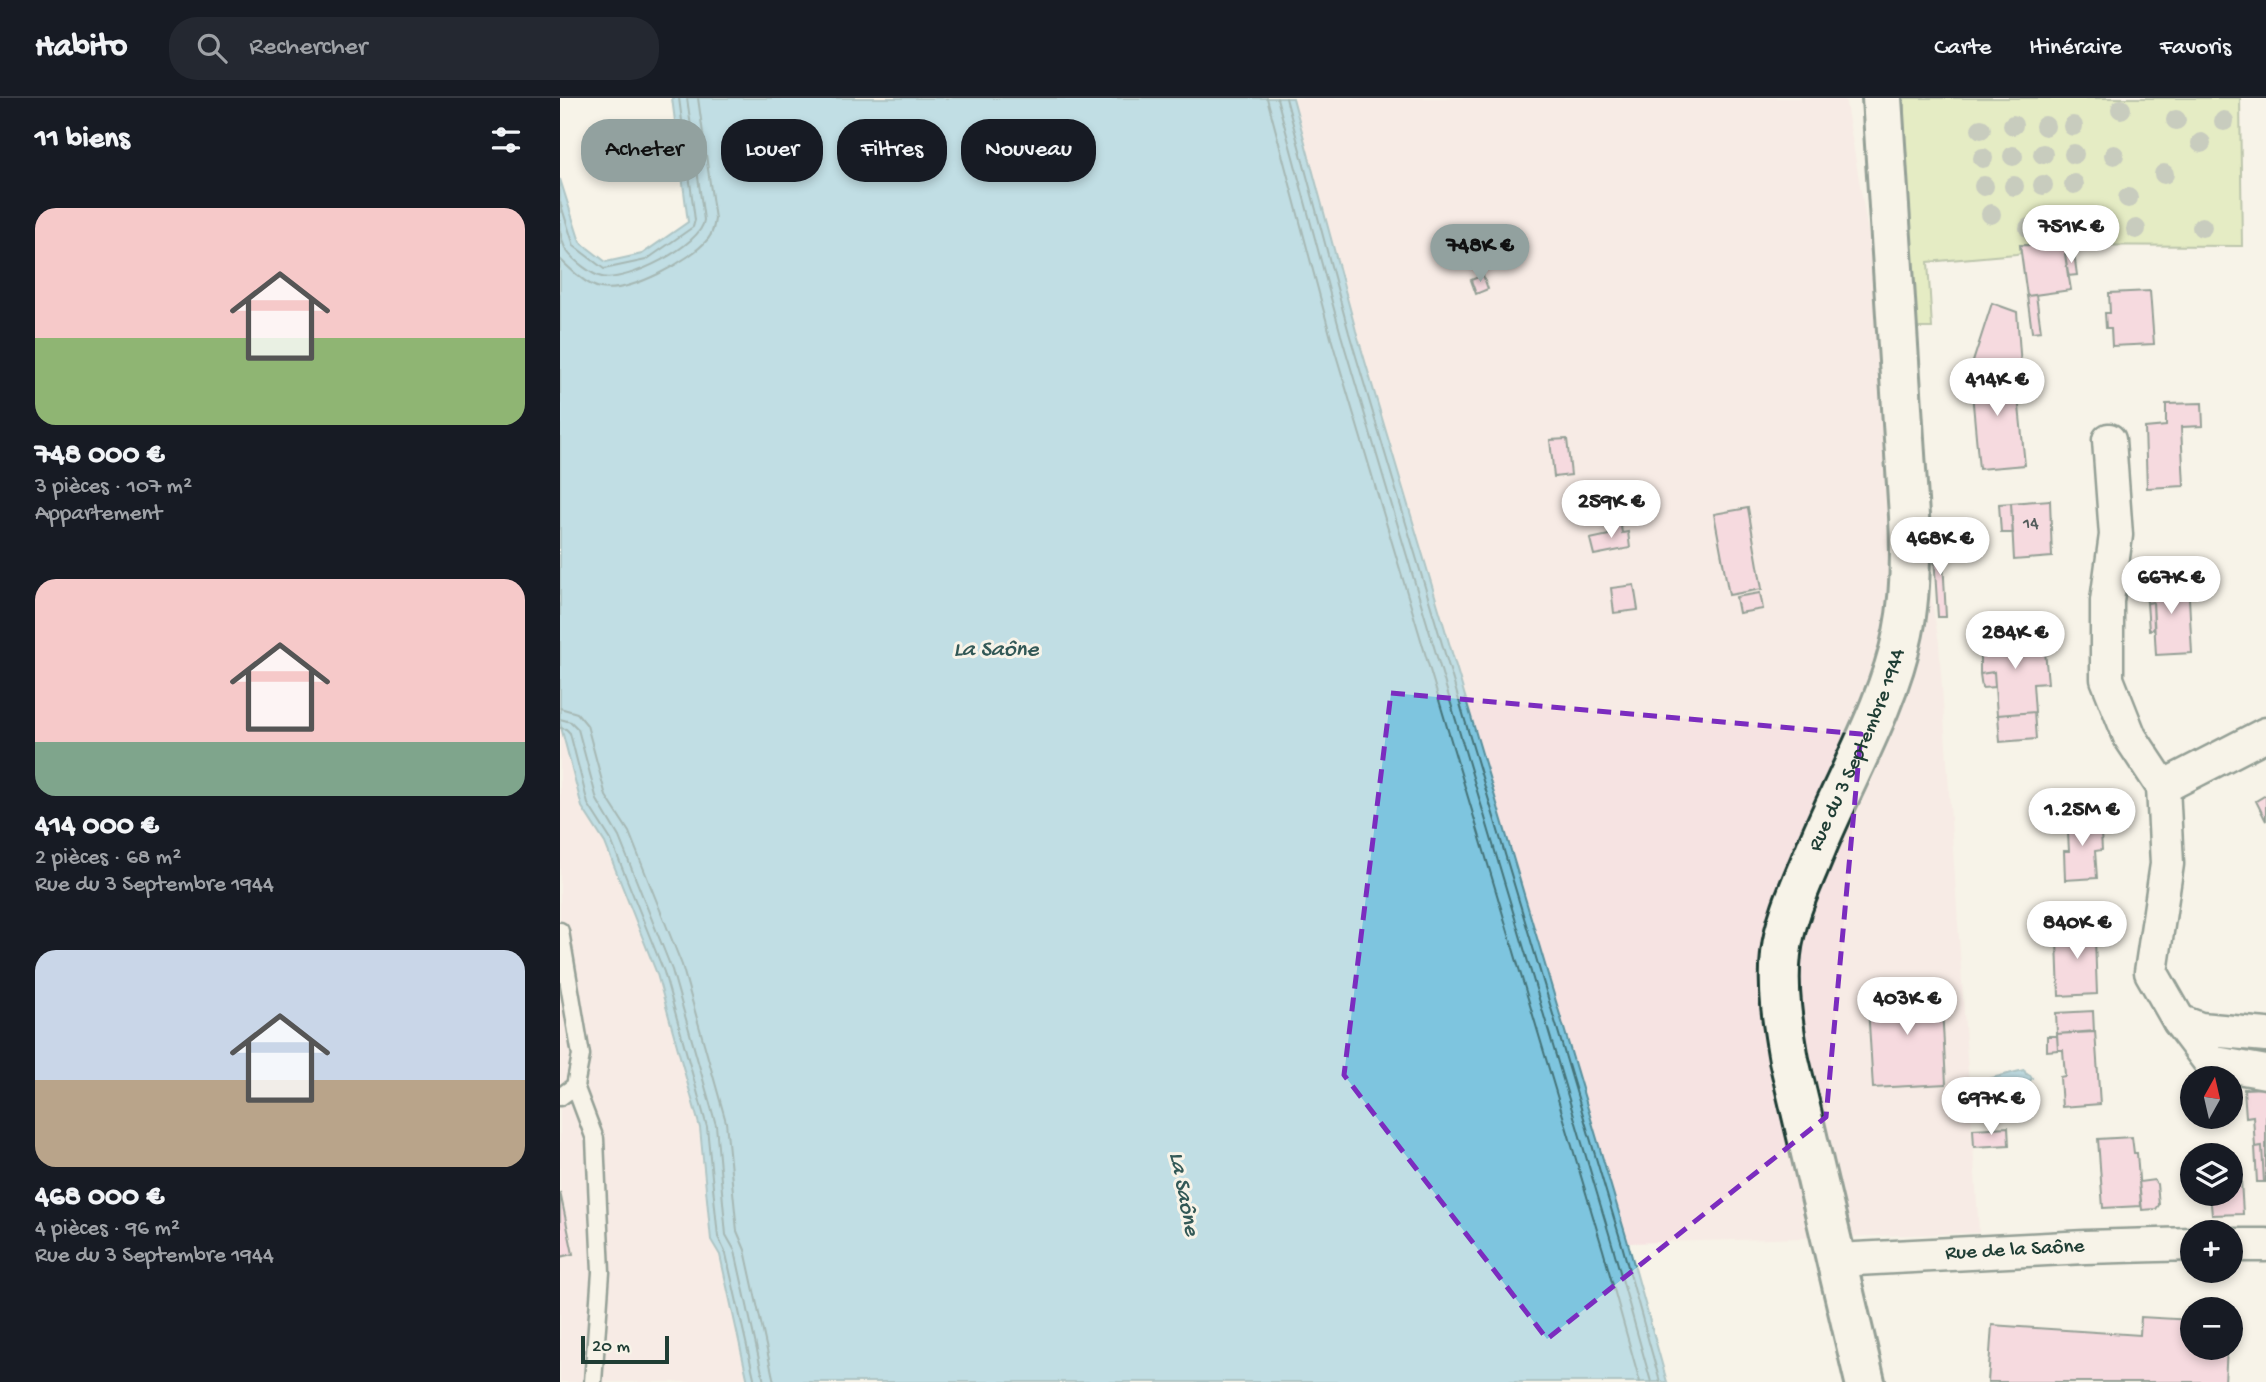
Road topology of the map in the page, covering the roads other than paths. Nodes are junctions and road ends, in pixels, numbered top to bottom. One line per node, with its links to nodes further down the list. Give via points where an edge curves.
1 (1882, 99): 14 (street, Rue du 3 Septembre 1944, via 1909,516 1908,602 1891,679 1795,900 1780,965 1781,1009 1790,1060)
2 (2109, 440): 4 (street, via 2116,535 2107,601 2107,679 2130,737)
3 (2266, 734): 4 (street)
4 (2163, 787): 6 (street, via 2167,864 2151,972)
5 (560, 930): 9 (lane, via 581,1055)
6 (2179, 1021): 7 (street, via 2200,1029); 8 (street, via 2210,1062)
7 (2266, 1035)
8 (2266, 1072)
9 (575, 1086): 10 (lane); 15 (lane, via 595,1139 601,1272)
10 (560, 1097)
11 (2180, 1244): 14 (street, Rue de la Saône)
12 (2243, 1245): 13 (street)
13 (2266, 1245)
14 (1837, 1260): 16 (street, Rue du 3 Septembre 1944)
15 (593, 1382)
16 (1865, 1382)

